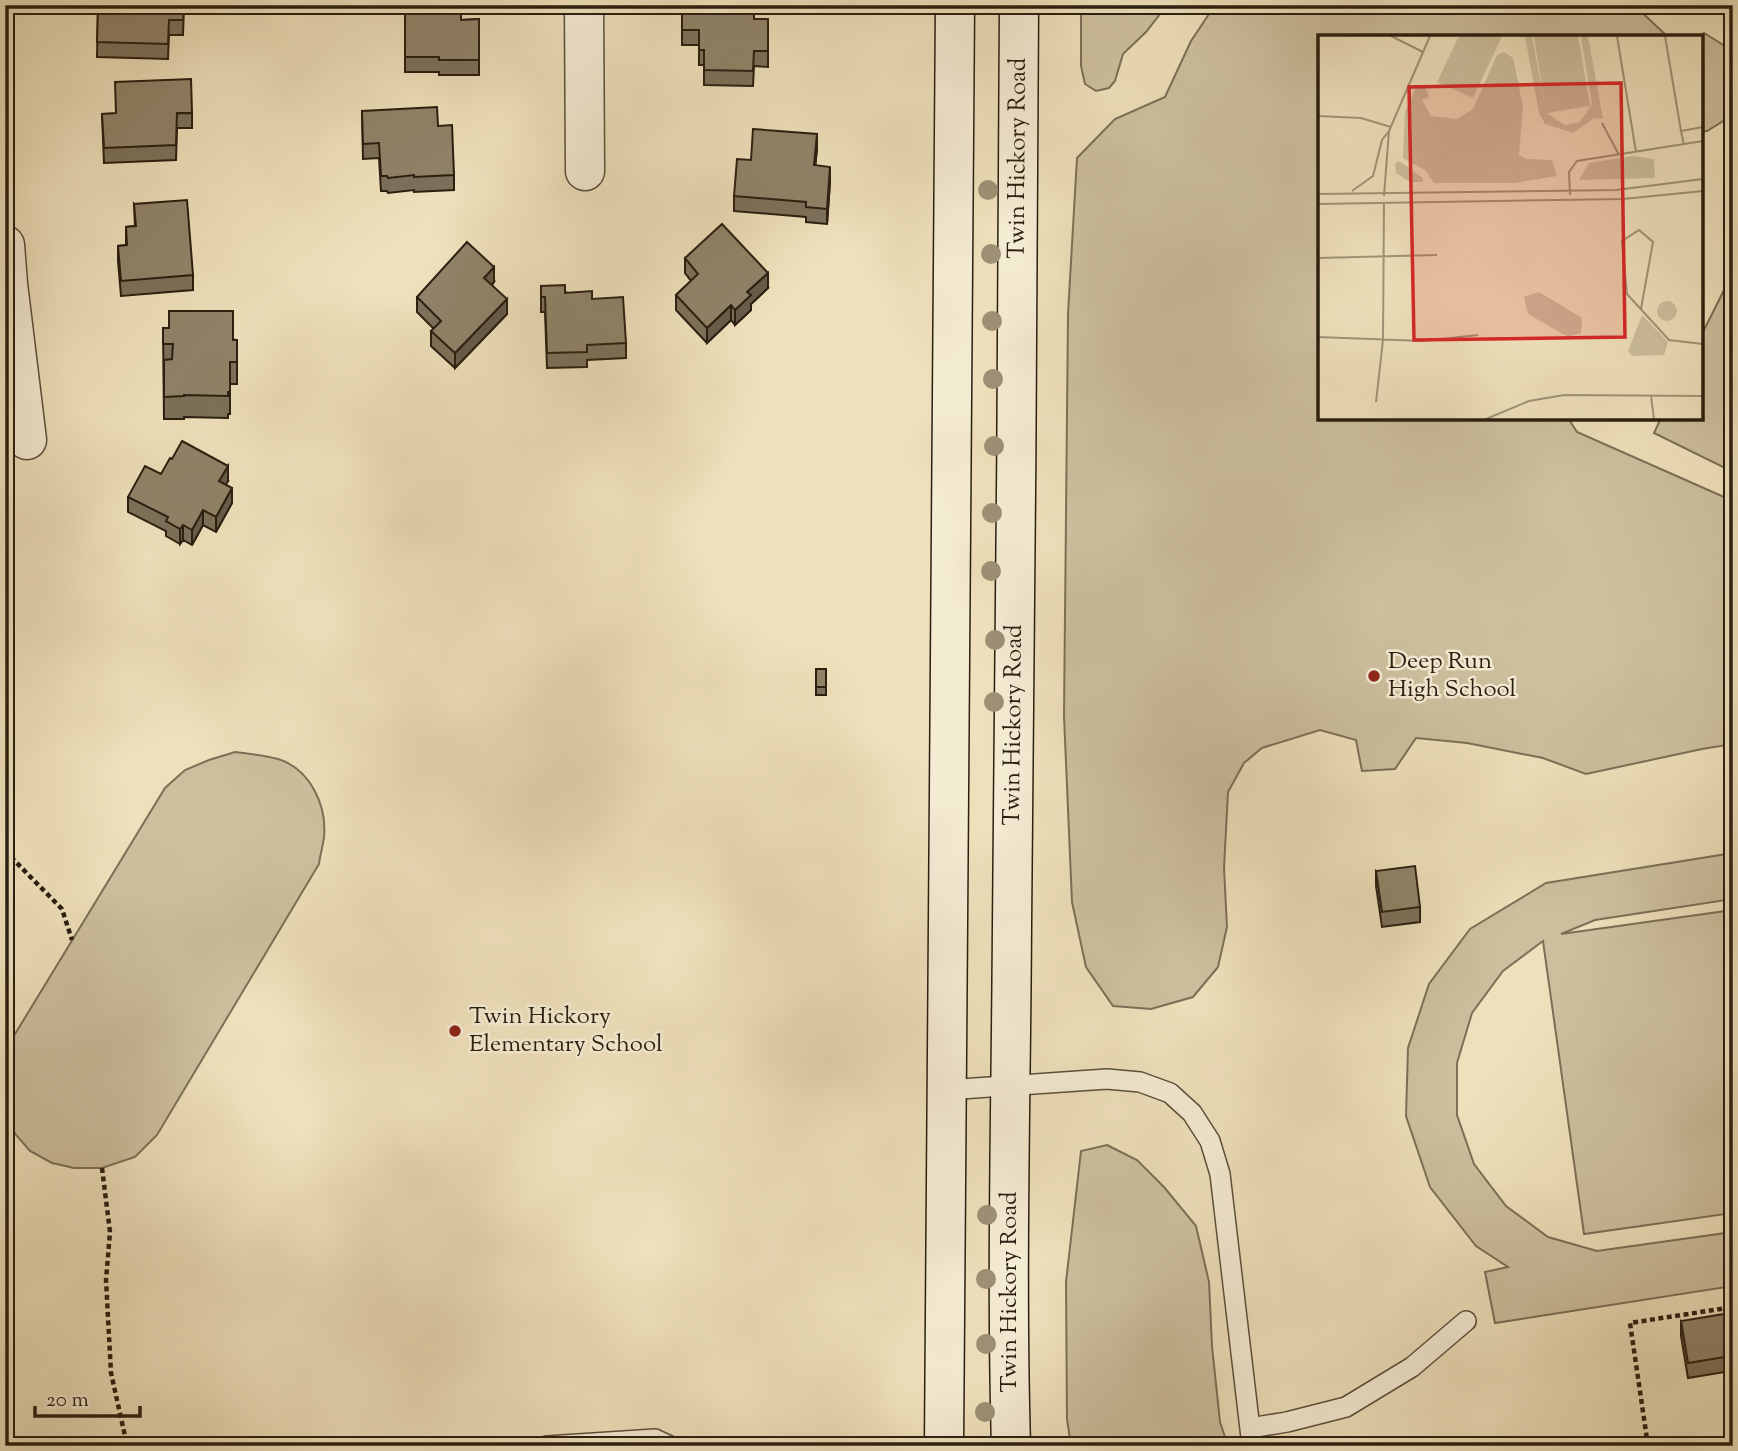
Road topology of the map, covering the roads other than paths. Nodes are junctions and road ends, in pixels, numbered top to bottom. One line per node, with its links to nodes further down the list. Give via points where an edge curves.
1 (583, 5): 4 (main road)
2 (955, 5): 8 (main road)
3 (1019, 5): 7 (main road, Twin Hickory Road)
4 (585, 171)
5 (5, 245): 6 (main road)
6 (27, 440)
7 (1011, 1086): 8 (lane); 10 (lane, via 1107,1079 1140,1082 1170,1093 1192,1113 1210,1141 1220,1174); 14 (main road, Twin Hickory Road)
8 (946, 1090): 13 (main road)
9 (1466, 1321): 10 (lane, via 1412,1367 1346,1407)
10 (1251, 1437)
11 (547, 1446): 12 (lane, via 655,1439)
12 (670, 1446)
13 (944, 1446)
14 (1011, 1446)

